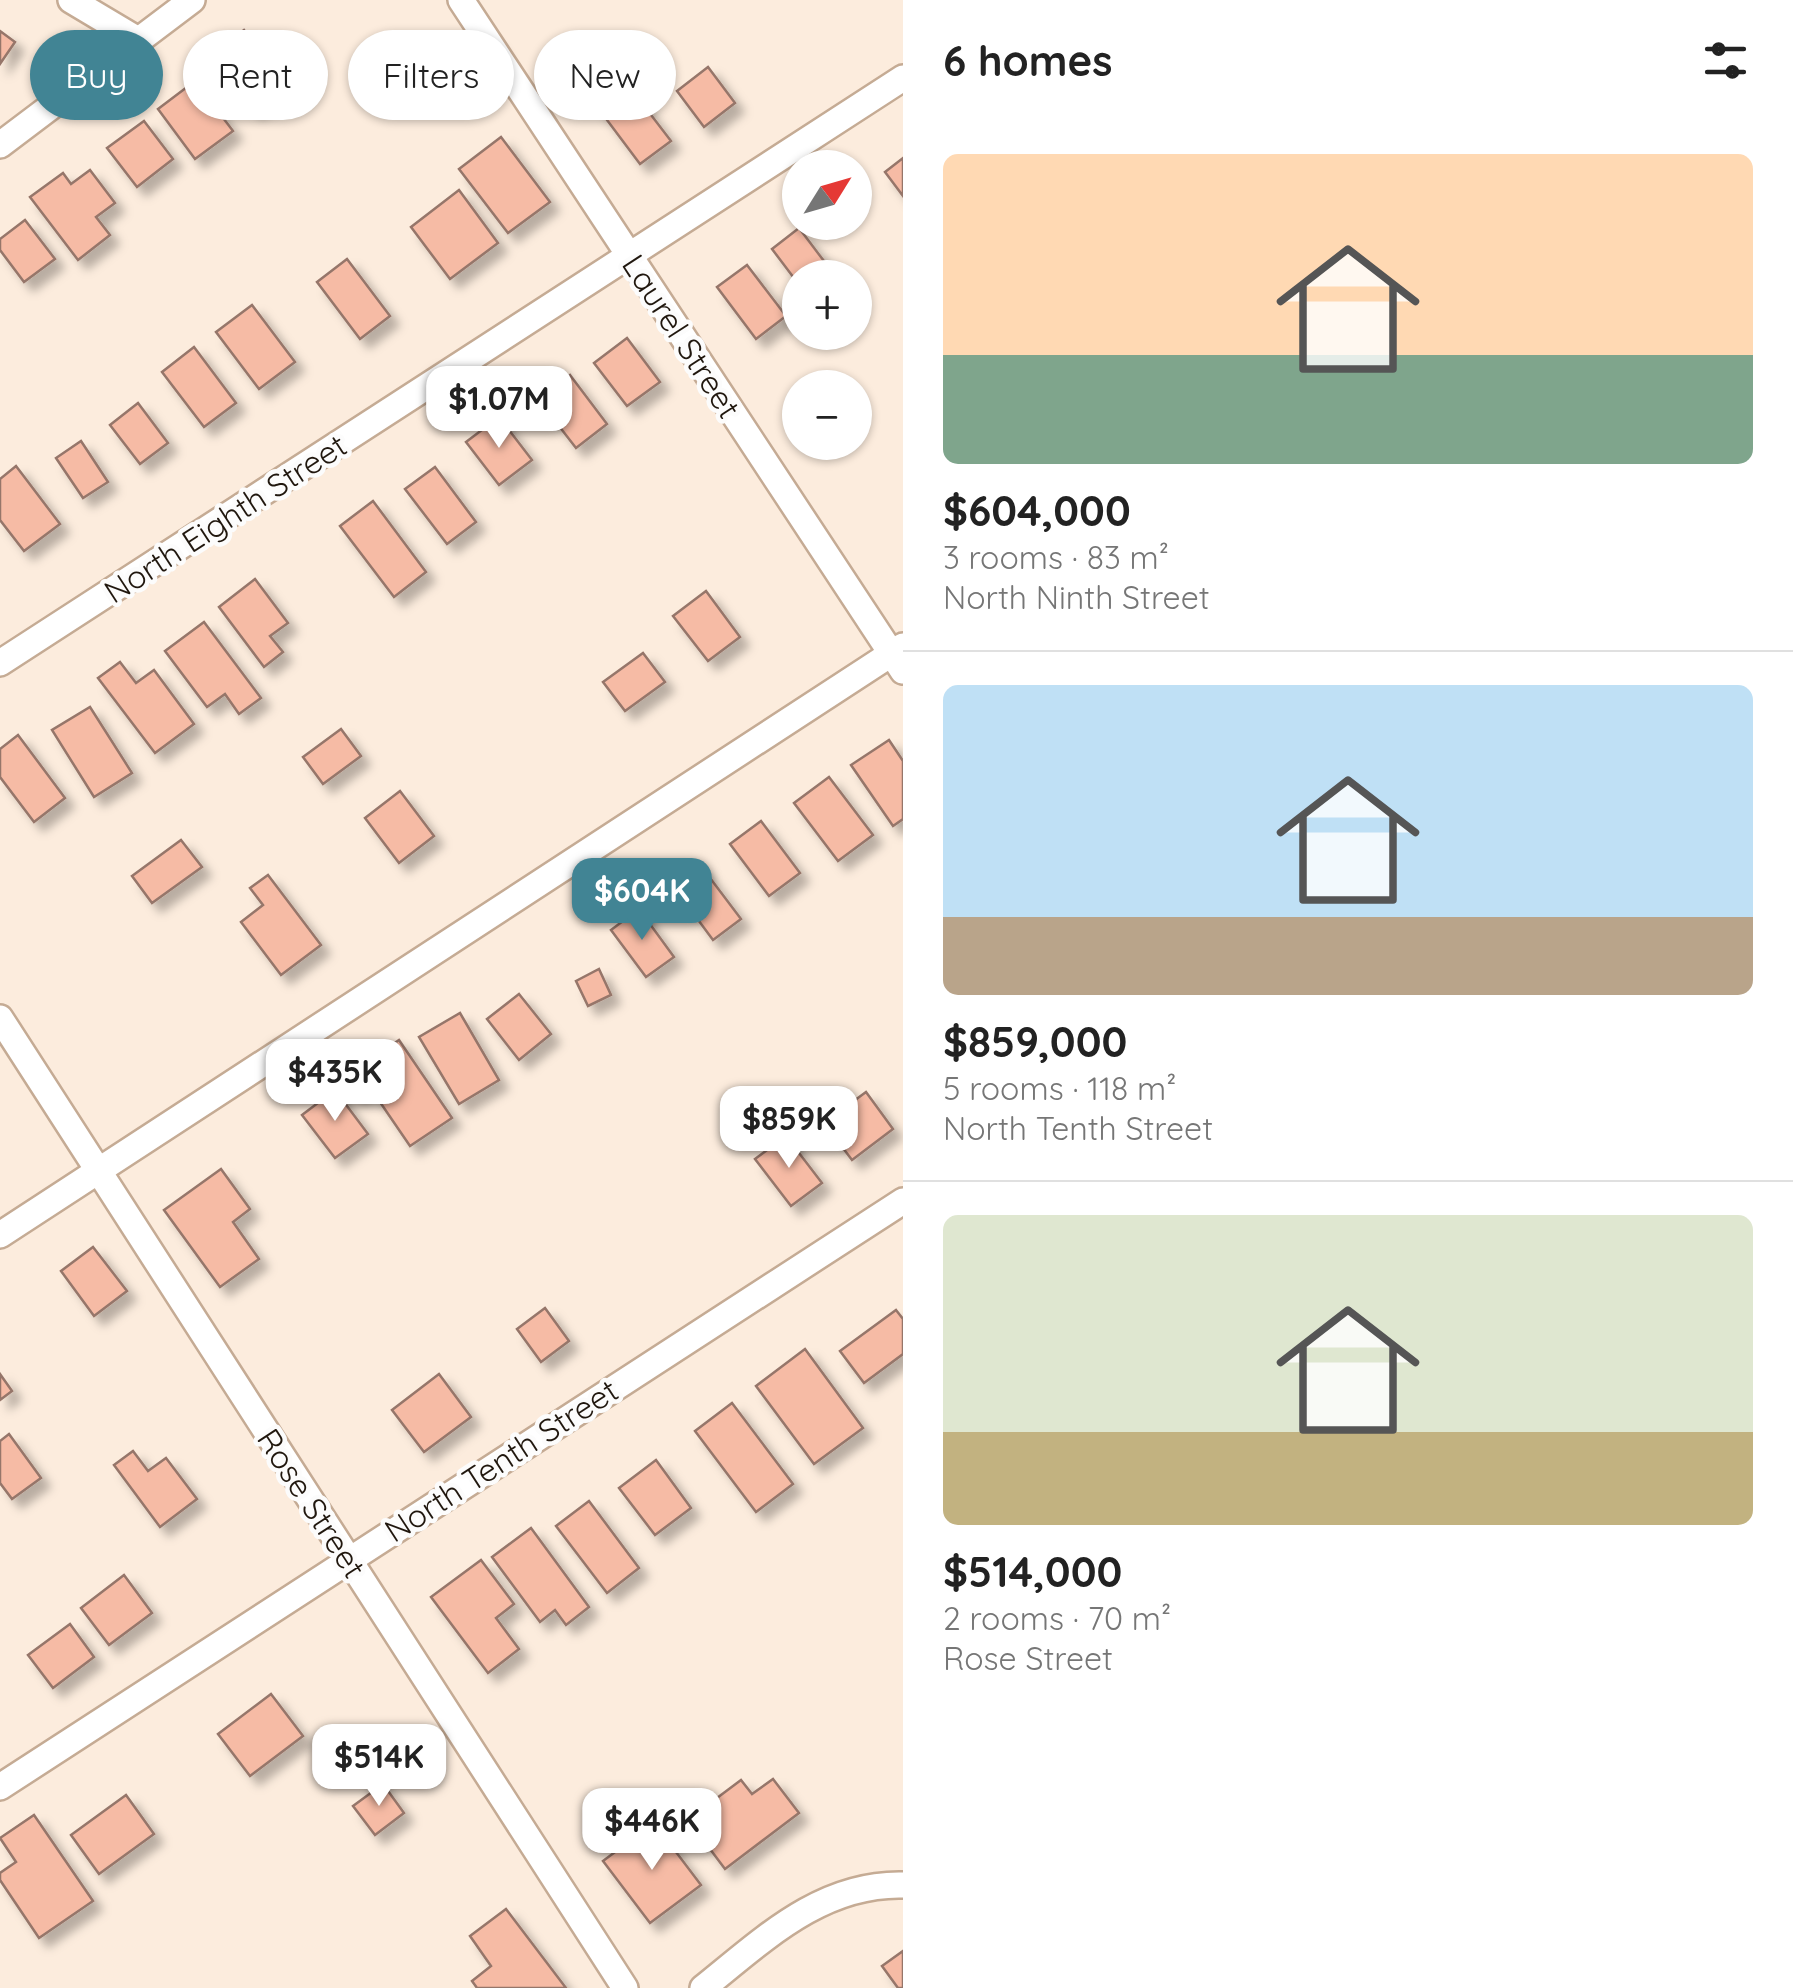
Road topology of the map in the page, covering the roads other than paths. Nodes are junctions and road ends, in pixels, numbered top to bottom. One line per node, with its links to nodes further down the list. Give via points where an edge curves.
1 (71, 0): 4 (street)
2 (192, 0): 5 (street)
3 (461, 0): 9 (street, Laurel Street)
4 (121, 30)
5 (152, 30)
6 (903, 78): 9 (street, North Eighth Street)
7 (33, 120): 8 (street)
8 (0, 145)
9 (630, 258): 10 (street, Laurel Street); 11 (street, North Eighth Street)
10 (899, 657): 13 (street)
11 (0, 663)
12 (0, 1018): 13 (street, Rose Street)
13 (98, 1170): 15 (street); 16 (street, Rose Street)
14 (903, 1201): 16 (street, North Tenth Street)
15 (0, 1235)
16 (348, 1559): 17 (street, North Tenth Street); 19 (street, Rose Street)
17 (0, 1786)
18 (903, 1885): 20 (street, via 819,1902)
19 (625, 1988)
20 (703, 1988)

